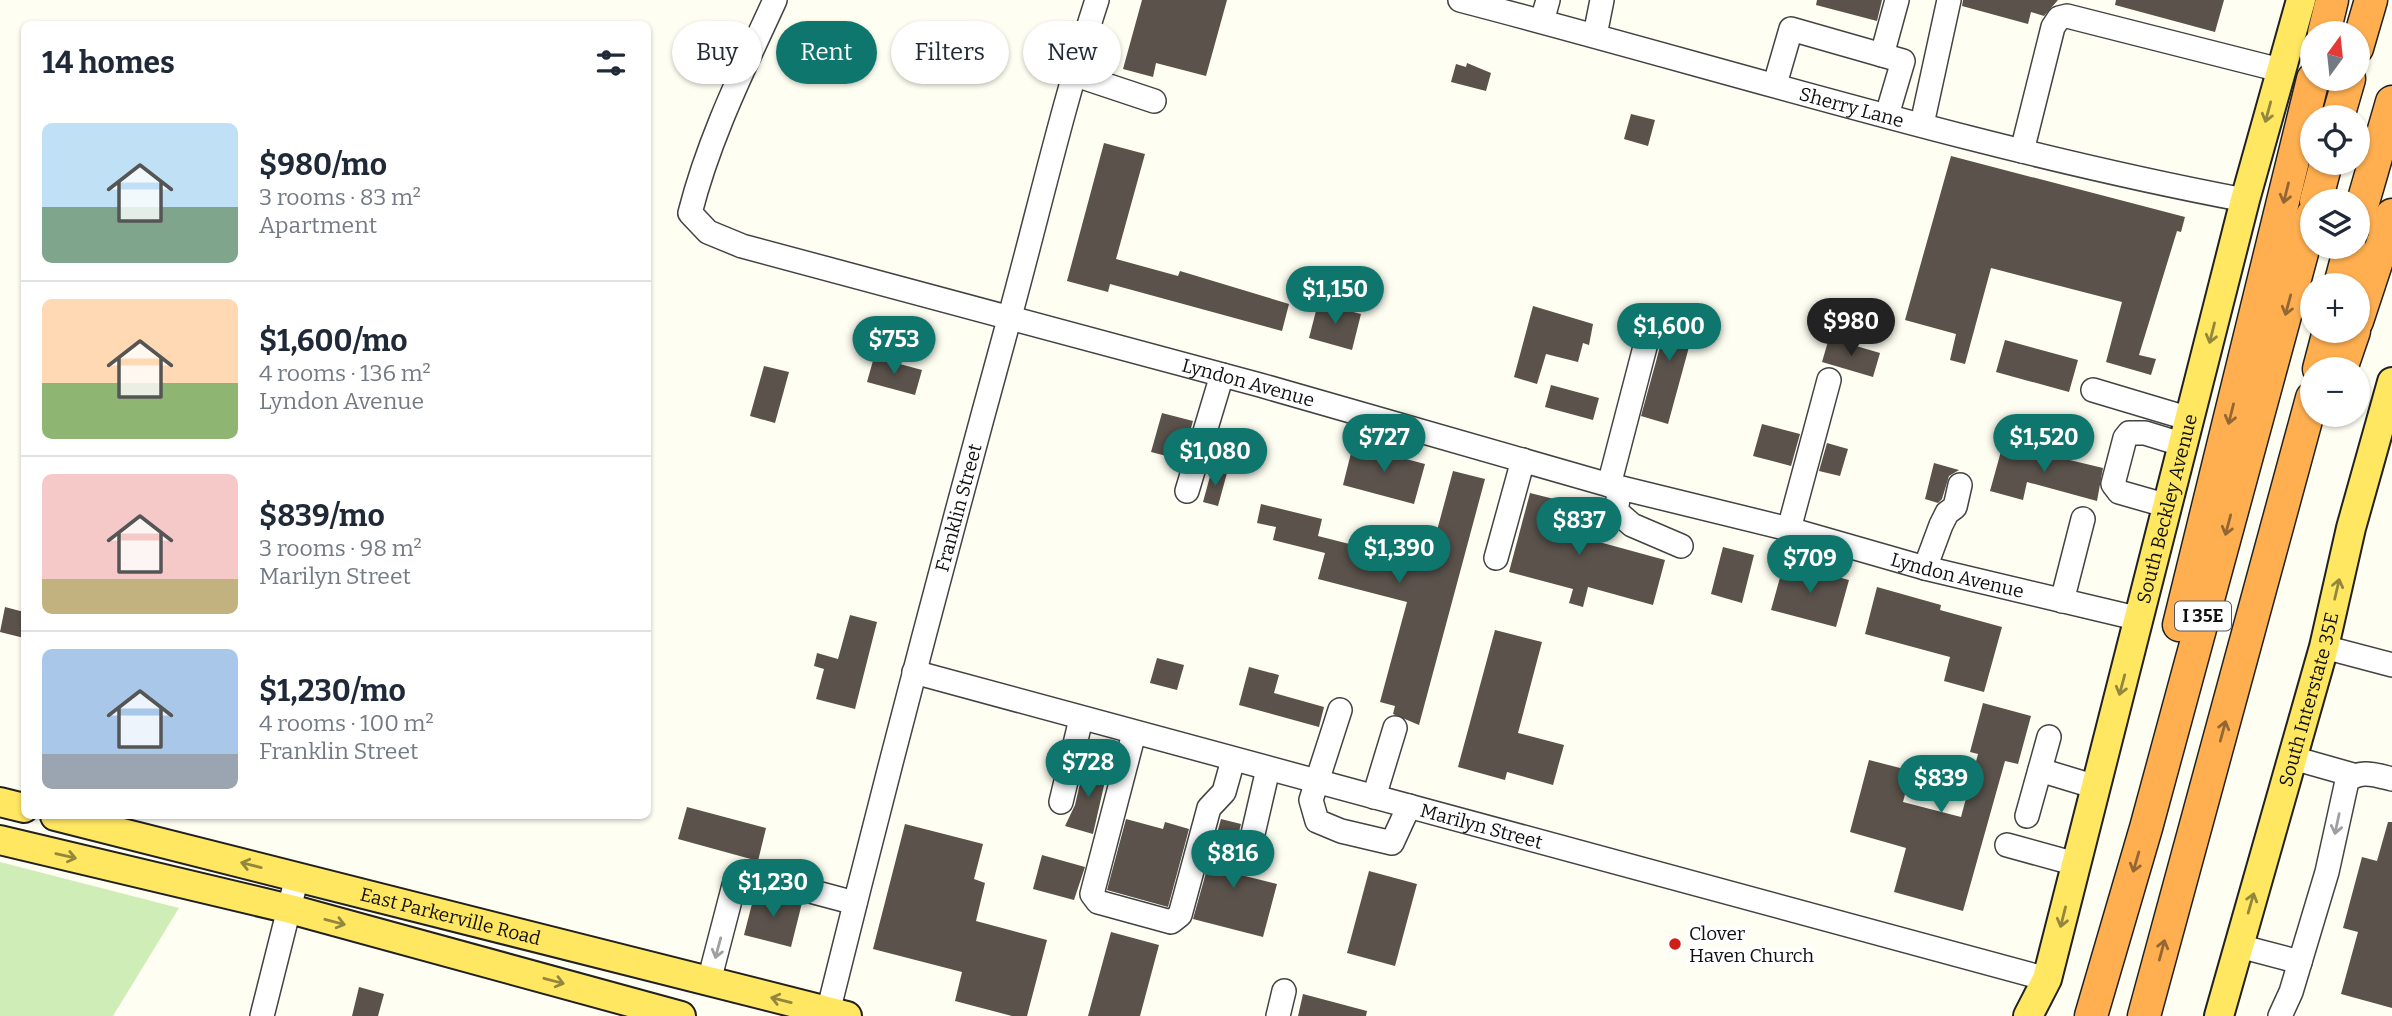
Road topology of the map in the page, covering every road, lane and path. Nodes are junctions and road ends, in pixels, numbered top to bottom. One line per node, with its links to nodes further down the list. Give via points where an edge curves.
1 (775, 0): 31 (street, Lyndon Avenue, via 726,107 690,213 708,232 743,246)
2 (1097, 0): 11 (street, Franklin Street)
3 (1460, 0): 10 (street, Sherry Lane)
4 (1602, 0): 14 (street)
5 (1897, 0): 15 (street)
6 (1949, 0): 24 (street)
7 (2301, 0): 16 (main road, South Beckley Avenue)
8 (2332, 0): 12 (highway)
9 (2371, 0): 13 (highway)
10 (1545, 11): 14 (street, Sherry Lane)
11 (1090, 21)
12 (2327, 21)
13 (2365, 21)
14 (1595, 35): 19 (street, Sherry Lane)
15 (1882, 55): 19 (street, via 1791,29); 23 (street, via 1903,61)
16 (2280, 70): 25 (street, via 2067,16 2059,18); 27 (main road, South Beckley Avenue, one-way to 27)
17 (1070, 84): 31 (street, Franklin Street)
18 (1103, 84): 21 (street)
19 (1775, 84): 23 (street, Sherry Lane)
20 (2310, 91): 76 (highway, one-way to 76, via 2167,675)
21 (1154, 101)
22 (2392, 102): 26 (highway)
23 (1887, 115): 24 (street, Sherry Lane)
24 (1922, 124): 25 (street, Sherry Lane)
25 (2022, 151): 27 (street, Sherry Lane)
26 (2367, 189)
27 (2245, 200): 39 (main road, South Beckley Avenue, one-way to 39)
28 (2392, 215): 30 (highway)
29 (2300, 259): 76 (highway, I 35E, one-way to 76)
30 (2370, 282)
31 (1009, 319): 33 (street, Lyndon Avenue); 55 (street, Franklin Street)
32 (1646, 343): 42 (street)
33 (1222, 375): 40 (street, Lyndon Avenue); 43 (street)
34 (1829, 380): 46 (street)
35 (2392, 382): 53 (main road, South Interstate 35E, one-way to 35)
36 (2093, 390): 39 (street)
37 (2305, 427): 48 (highway, I 35E)
38 (2320, 427): 48 (highway)
39 (2187, 432): 44 (main road, South Beckley Avenue); 44 (street, via 2129,433 2113,484 2119,492)
40 (1523, 460): 42 (street, Lyndon Avenue); 49 (street)
41 (1960, 485): 50 (street, via 1955,507 1941,525)
42 (1615, 486): 46 (street, Lyndon Avenue); 47 (street, via 1616,511 1632,525)
43 (1187, 491)
44 (2168, 506): 52 (main road, South Beckley Avenue)
45 (2082, 519): 51 (street)
46 (1789, 529): 50 (street, Lyndon Avenue)
47 (1681, 545)
48 (2272, 554): 95 (highway, I 35E, one-way to 48)
49 (1496, 558)
50 (1925, 568): 51 (street, Lyndon Avenue)
51 (2062, 601): 52 (street, Lyndon Avenue)
52 (2140, 619): 68 (main road, South Beckley Avenue, one-way to 68)
53 (2324, 647): 54 (street); 61 (main road, South Interstate 35E)
54 (2392, 665)
55 (914, 673): 57 (street, Marilyn Street); 82 (street, Franklin Street)
56 (1340, 709): 67 (street)
57 (1081, 719): 59 (street, Marilyn Street); 71 (street)
58 (1395, 728): 69 (street)
59 (1134, 733): 62 (street, Marilyn Street); 62 (street, via 1092,887 1094,900 1171,922 1180,915 1209,808 1224,792)
60 (2049, 737): 64 (street)
61 (2292, 758): 65 (street); 84 (main road, South Interstate 35E, one-way to 61)
62 (1233, 760): 63 (street, Marilyn Street)
63 (1268, 769): 67 (street, Marilyn Street); 79 (street)
64 (2040, 770): 68 (street); 74 (street)
65 (2353, 775): 66 (street); 85 (street, one-way to 85, via 2347,781 2327,872)
66 (2392, 779)
67 (1317, 782): 69 (street, Marilyn Street); 72 (street, via 1311,800 1317,821 1341,831 1392,843)
68 (2096, 787): 80 (main road, South Beckley Avenue)
69 (1374, 797): 72 (street, Marilyn Street)
70 (0, 802): 73 (main road)
71 (1061, 802)
72 (1409, 806): 86 (street, Marilyn Street)
73 (21, 807)
74 (2027, 816)
75 (67, 819): 81 (main road, East Parkerville Road, one-way to 75)
76 (2146, 828): 94 (highway, I 35E, one-way to 94)
77 (0, 840): 83 (main road, East Parkerville Road, one-way to 83)
78 (2007, 845): 80 (street)
79 (1249, 851)
80 (2076, 864): 86 (main road, South Beckley Avenue, one-way to 86)
81 (297, 877): 83 (street); 87 (main road, East Parkerville Road)
82 (855, 903): 87 (street, one-way to 87, via 748,877 734,885); 89 (street, Franklin Street)
83 (290, 909): 90 (street); 91 (main road, East Parkerville Road, one-way to 91)
84 (2239, 946): 85 (street); 96 (main road, South Interstate 35E)
85 (2300, 962): 97 (street)
86 (2047, 979): 93 (main road, South Beckley Avenue)
87 (709, 981): 89 (main road, East Parkerville Road, one-way to 87)
88 (1284, 991): 92 (street)
89 (834, 1015)
90 (262, 1016)
91 (681, 1016)
92 (1278, 1016)
93 (2028, 1016)
94 (2091, 1016)
95 (2144, 1016)
96 (2220, 1016)
97 (2280, 1016)

